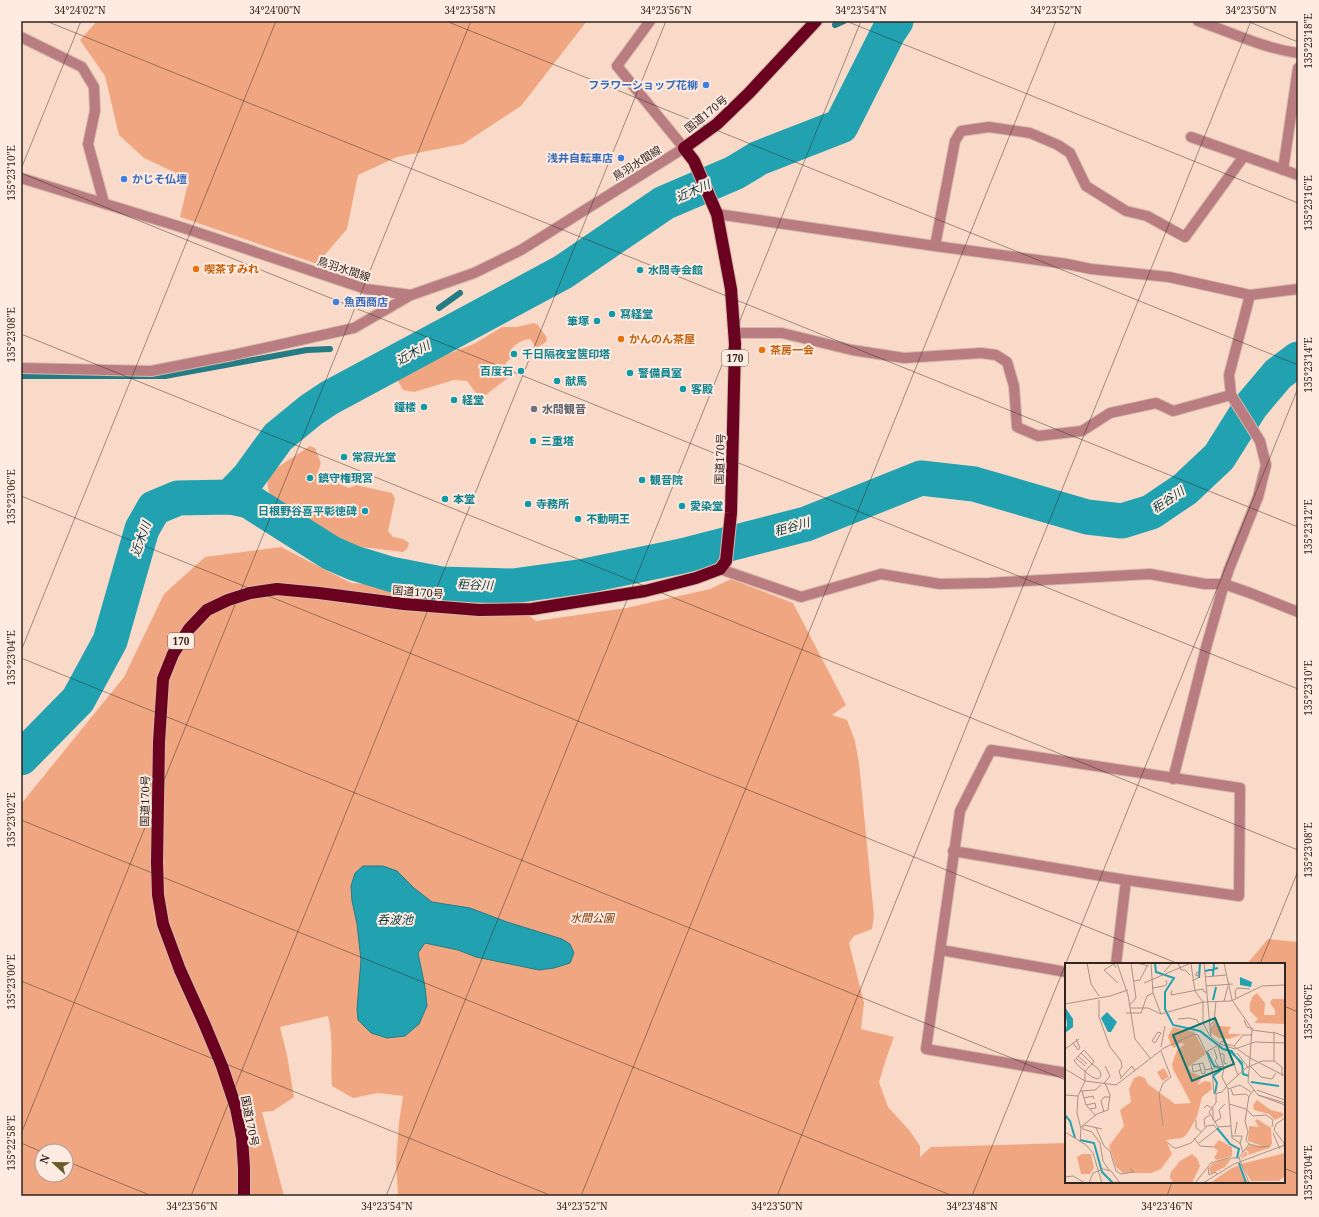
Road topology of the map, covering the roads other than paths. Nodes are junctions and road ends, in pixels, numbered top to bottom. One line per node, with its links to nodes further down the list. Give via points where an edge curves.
1 (650, 21): 8 (street, via 617,66)
2 (1198, 21): 5 (street, via 1242,38)
3 (812, 24): 8 (highway, 国道170号, via 749,93 722,119)
4 (21, 37): 13 (street, via 82,67 94,86 95,111 88,144)
5 (1298, 53)
6 (1298, 68): 10 (street)
7 (1191, 137): 9 (street)
8 (684, 148): 14 (highway, 国道170号 / 170, via 694,161); 17 (street, 鳥羽水間線, via 521,250 474,273)
9 (1244, 156): 10 (street); 15 (street, via 1185,237 1147,216 1126,211 1086,186 1070,153 1058,145 1030,133 989,127 961,131 955,141)
10 (1283, 170): 11 (street)
11 (1298, 175)
12 (21, 178): 13 (street, 鳥羽水間線)
13 (104, 203): 17 (street, 鳥羽水間線, via 366,289)
14 (715, 209): 15 (street); 19 (highway, 国道170号 / 170, via 731,289)
15 (935, 246): 18 (street, via 1091,269 1168,277)
16 (1298, 289): 18 (street)
17 (411, 295): 20 (street, via 354,328 151,371)
18 (1250, 295): 21 (street, via 1229,375)
19 (734, 333): 21 (street, via 782,333 852,350 904,358 981,352 996,354 1007,362 1014,386 1017,427 1038,436 1082,431 1110,413 1156,403 1173,411); 22 (highway, 国道170号 / 170, via 731,514)
20 (21, 368)
21 (1232, 395): 23 (street, via 1260,441 1266,465 1258,497)
22 (723, 565): 23 (street, via 801,597 881,574 940,584 1150,574 1205,584); 32 (highway, 国道170号 / 170, via 696,578 645,591 532,609 479,610 277,589 250,593 228,600 207,610 189,629 173,654 163,679 158,772 158,896 163,924 222,1066 236,1108 242,1138)
23 (1224, 584): 24 (street); 25 (street)
24 (1298, 612)
25 (1173, 779): 26 (street, via 991,750 960,811); 27 (street, via 1240,788 1239,896)
26 (953, 851): 27 (street); 28 (street)
27 (1126, 880): 29 (street)
28 (941, 950): 30 (street); 31 (street, via 926,1049)
29 (1116, 963)
30 (1065, 972)
31 (1065, 1073)
32 (244, 1196)

